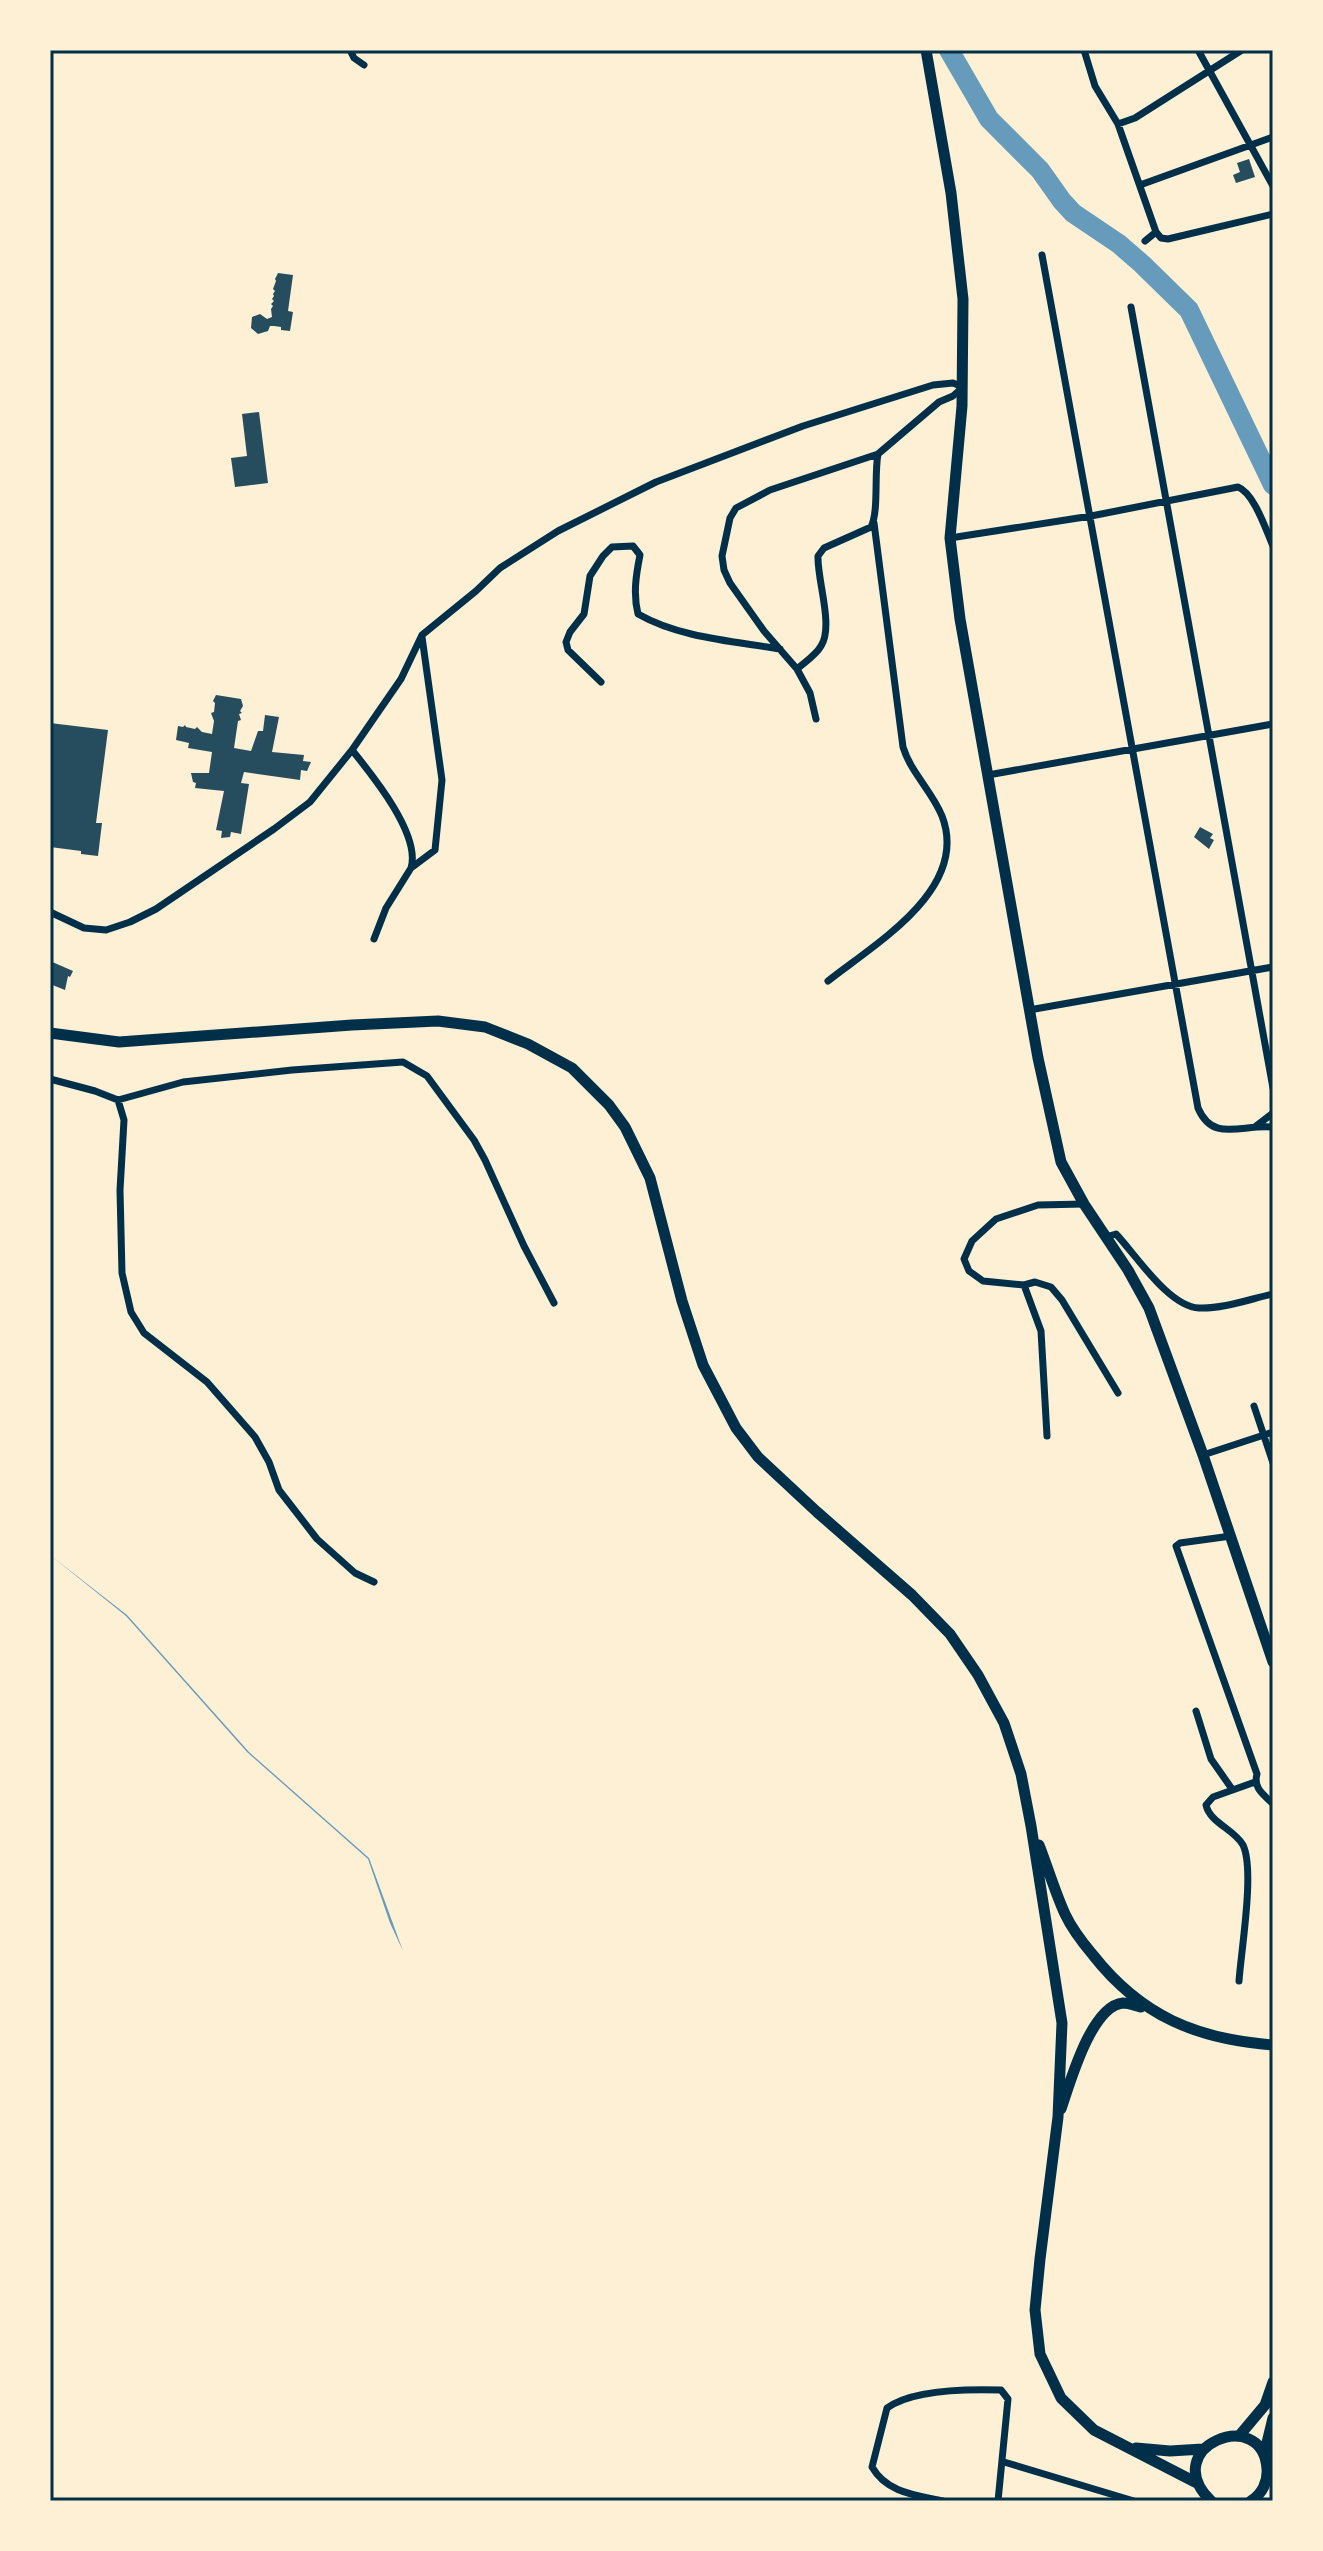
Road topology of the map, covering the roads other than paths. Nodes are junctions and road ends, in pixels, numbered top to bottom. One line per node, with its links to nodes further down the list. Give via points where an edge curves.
1 (350, 50): 6 (street)
2 (926, 50): 18 (main road, via 962,284)
3 (1084, 50): 8 (street, via 1095,86)
4 (1198, 50): 7 (street)
5 (1242, 50): 7 (street)
6 (364, 65)
7 (1211, 70): 8 (street); 10 (street)
8 (1118, 124): 11 (street)
9 (1273, 137): 10 (street)
10 (1252, 145): 11 (street); 12 (street)
11 (1140, 185): 14 (street)
12 (1273, 186)
13 (1273, 214): 14 (street, via 1168,239)
14 (1156, 232): 15 (street)
15 (1145, 241)
16 (1042, 255): 21 (street)
17 (1131, 307): 20 (street)
18 (963, 387): 19 (street); 23 (main road); 25 (street, via 933,385 803,426 656,482 566,526 500,568)
19 (878, 454): 22 (street); 26 (street, via 770,490 736,508 730,518 724,570)
20 (1165, 502): 21 (street); 24 (street, via 1244,489); 31 (street)
21 (1091, 516): 23 (street); 32 (street)
22 (874, 523): 27 (street, via 819,553 824,639); 40 (street, via 903,747 938,807 948,849 939,879 918,907)
23 (950, 538): 34 (main road)
24 (1273, 546)
25 (422, 635): 33 (street, via 401,679); 35 (street, via 442,780 435,850)
26 (780, 649): 27 (street); 28 (street, via 696,634 638,614 635,576 640,555 633,546 612,547 590,576 584,614 566,642)
27 (797, 669): 29 (street)
28 (601, 682)
29 (816, 719)
30 (1273, 724): 31 (street)
31 (1208, 736): 32 (street); 39 (street)
32 (1133, 749): 34 (street); 41 (street)
33 (352, 750): 35 (street, via 398,816 411,844); 36 (street, via 310,802 156,909 106,930 84,928)
34 (988, 775): 42 (main road)
35 (411, 868): 37 (street)
36 (50, 912)
37 (374, 939)
38 (1273, 967): 39 (street)
39 (1252, 971): 41 (street); 45 (street)
40 (828, 981)
41 (1174, 984): 42 (street); 48 (street, via 1204,1123 1216,1130)
42 (1029, 1010): 50 (main road, via 1061,1162)
43 (50, 1033): 69 (main road, via 119,1042 438,1021 485,1027 572,1068 625,1127 650,1178 703,1365 736,1428 758,1457 950,1634 1004,1723)
44 (50, 1079): 46 (street)
45 (1273, 1088)
46 (118, 1100): 54 (street, via 183,1082 403,1062 427,1076 474,1140); 63 (street, via 124,1120 122,1273 131,1312 144,1333 207,1382 255,1437 279,1490 317,1539 355,1573)
47 (1273, 1113): 48 (street)
48 (1256, 1126): 49 (street)
49 (1273, 1127)
50 (1084, 1204): 51 (main road); 52 (street, via 1038,1205 996,1219 972,1241 964,1259 969,1271 983,1281)
51 (1106, 1237): 53 (street, via 1116,1234 1187,1307 1209,1308); 60 (main road, via 1149,1308)
52 (1024, 1285): 55 (street, via 1035,1282 1057,1293); 59 (street, via 1041,1331)
53 (1273, 1294)
54 (554, 1303)
55 (1118, 1393)
56 (1254, 1406): 58 (street)
57 (1273, 1432): 58 (street)
58 (1264, 1435): 60 (street); 61 (street)
59 (1047, 1436)
60 (1203, 1455): 62 (main road)
61 (1273, 1463)
62 (1231, 1536): 64 (main road); 66 (street, via 1176,1546 1257,1774)
63 (374, 1582)
64 (1273, 1662)
65 (1196, 1711): 67 (street, via 1211,1759)
66 (1255, 1782): 67 (street); 68 (street)
67 (1232, 1789): 70 (street, via 1206,1805 1238,1839 1248,1863)
68 (1273, 1804)
69 (1031, 1826): 71 (main road, via 1079,1937 1129,1995); 73 (main road, via 1062,2023)
70 (1239, 1981)
71 (1152, 2011): 72 (main road, via 1208,2035); 73 (main road, via 1125,2003 1103,2013)
72 (1273, 2045)
73 (1058, 2117): 77 (main road, via 1035,2310 1040,2354 1073,2412)
74 (1273, 2382): 76 (main road, via 1265,2405)
75 (1273, 2418): 79 (main road)
76 (1239, 2436): 78 (main road, via 1219,2438); 79 (main road)
77 (1126, 2447): 78 (main road); 81 (main road)
78 (1203, 2449): 81 (main road)
79 (1264, 2455): 82 (main road, via 1267,2478)
80 (1004, 2462): 83 (street, via 1008,2399 1001,2390 958,2389 895,2402 887,2408 872,2467 899,2492); 84 (street); 85 (street)
81 (1197, 2483): 86 (main road)
82 (1254, 2500)
83 (943, 2501)
84 (998, 2501)
85 (1134, 2501)
86 (1211, 2501)

